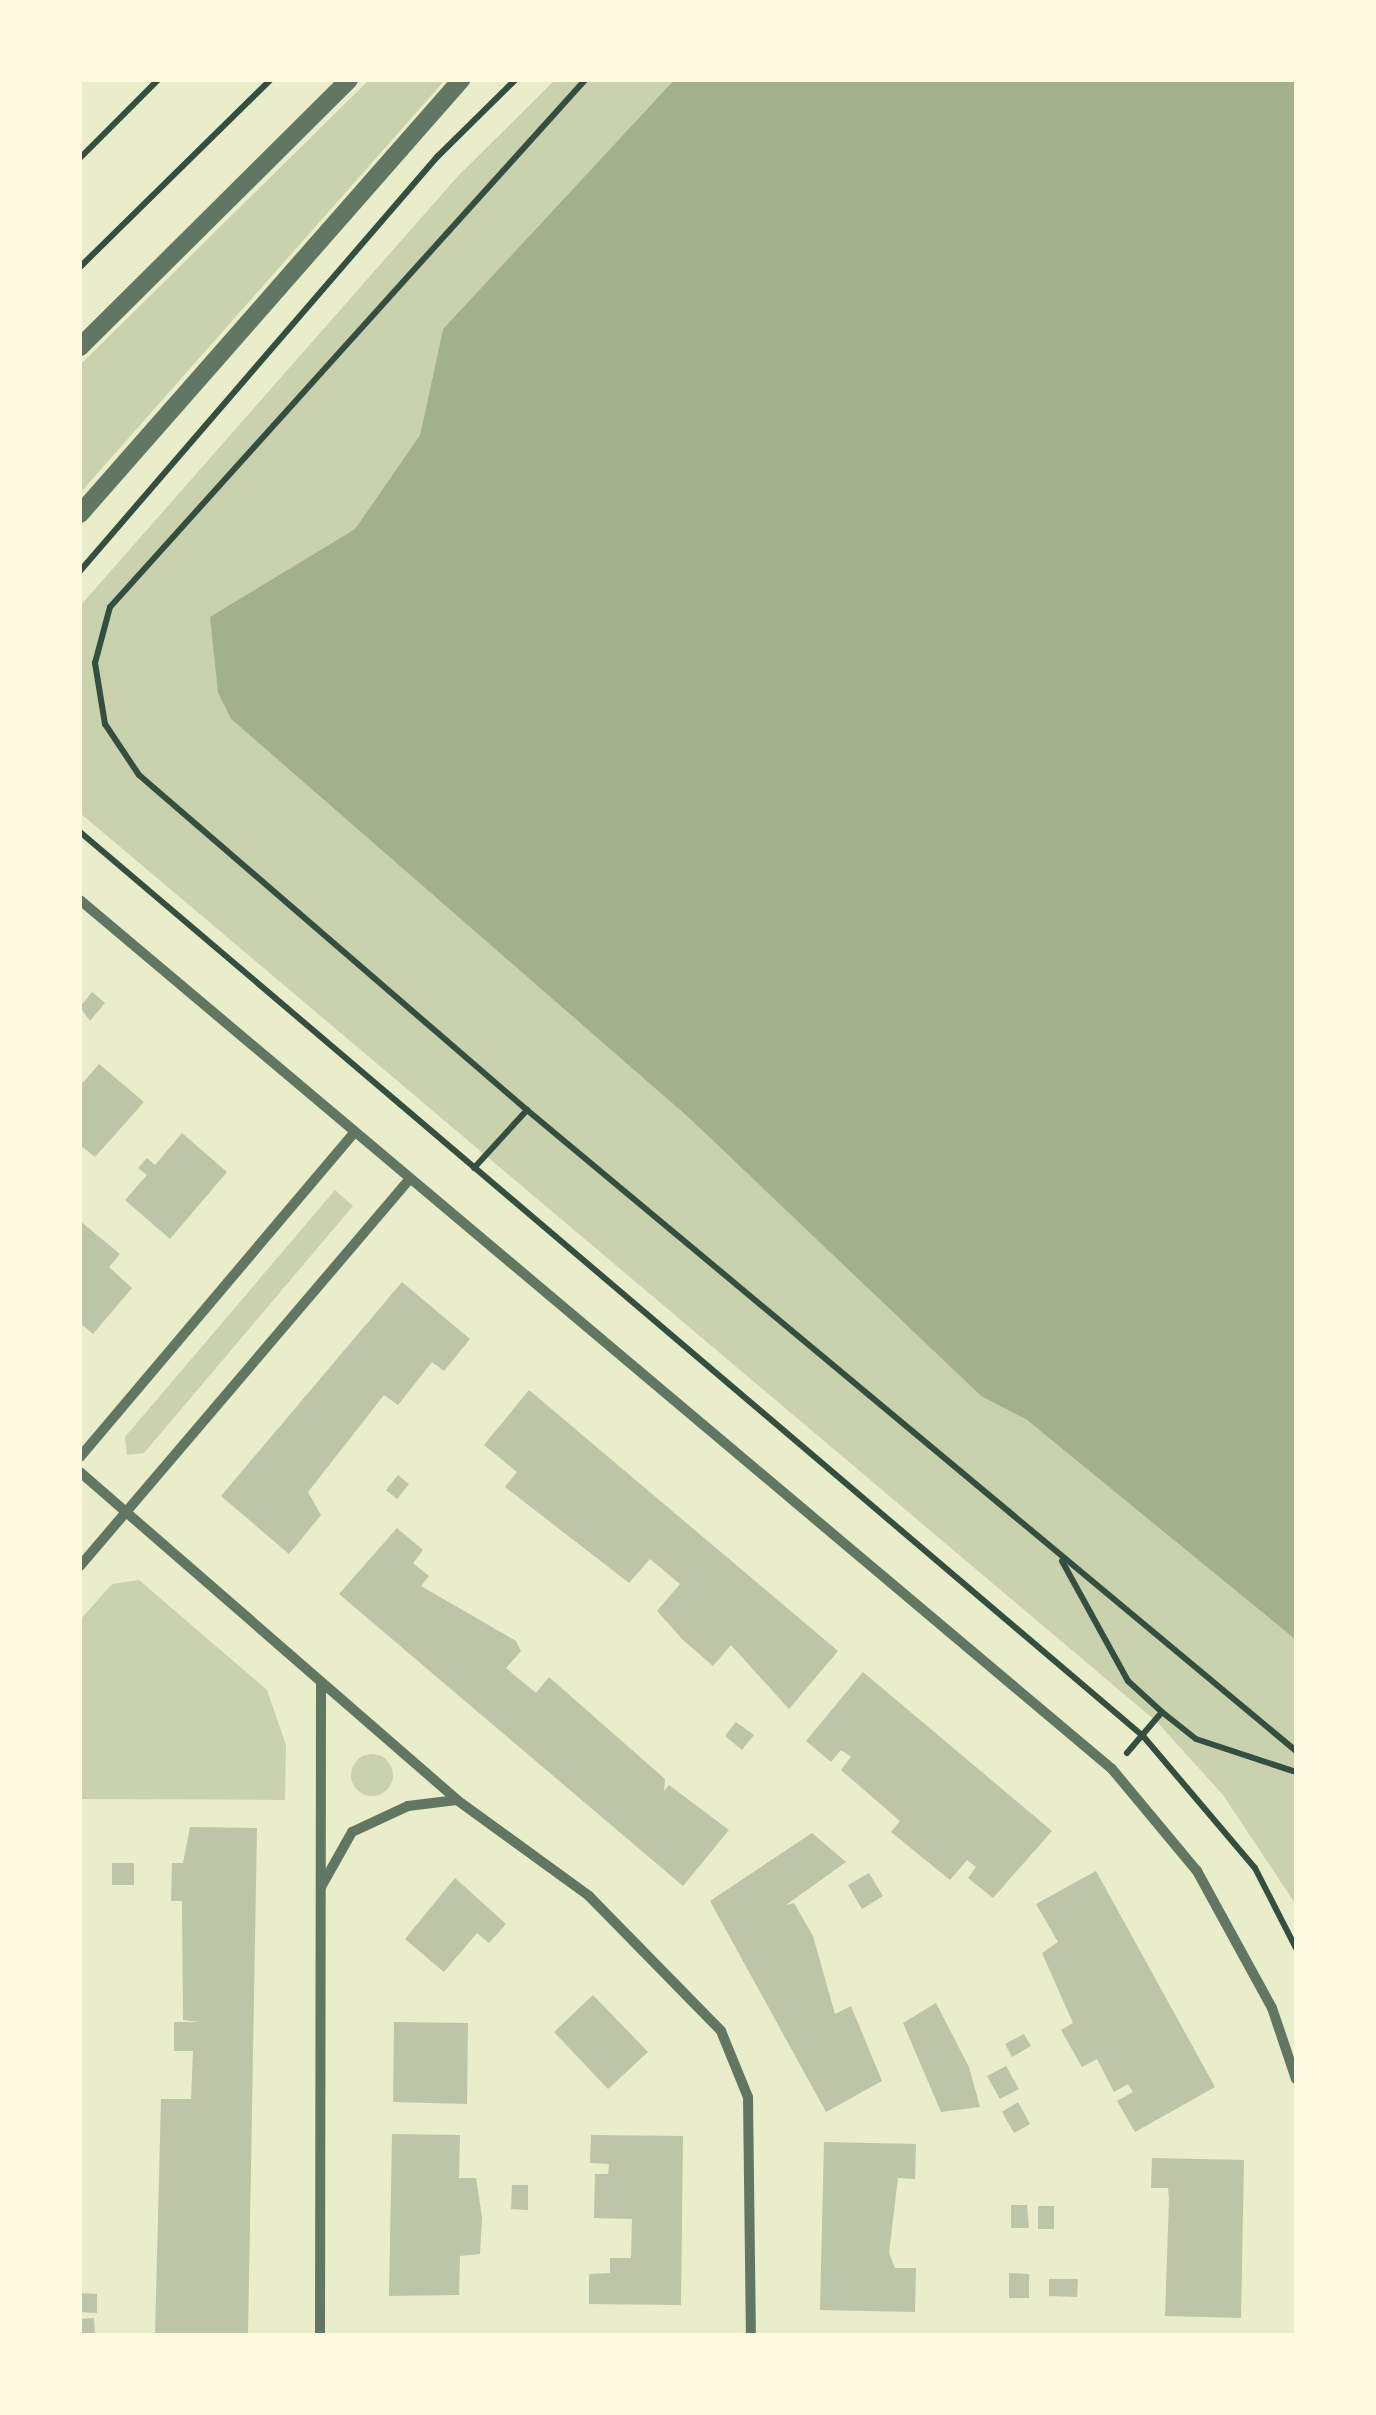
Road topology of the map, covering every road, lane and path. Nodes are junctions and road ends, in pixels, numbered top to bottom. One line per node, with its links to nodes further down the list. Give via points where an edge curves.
1 (158, 80): 7 (path)
2 (270, 80): 8 (path)
3 (349, 80): 9 (street)
4 (461, 80): 10 (street)
5 (515, 80): 11 (path, via 437,157)
6 (585, 80): 14 (path, via 133,578 110,607 95,663 104,724 140,775)
7 (80, 158)
8 (80, 267)
9 (80, 348)
10 (80, 514)
11 (80, 571)
12 (80, 832): 16 (path)
13 (80, 900): 15 (street)
14 (526, 1110): 16 (path); 21 (path)
15 (354, 1133): 17 (street); 18 (street)
16 (474, 1168): 25 (path)
17 (408, 1181): 20 (street); 27 (street)
18 (80, 1457)
19 (80, 1472): 20 (street)
20 (124, 1510): 22 (street); 23 (street)
21 (1059, 1555): 24 (path, via 1128,1681); 26 (path)
22 (80, 1566)
23 (321, 1684): 29 (street); 30 (street)
24 (1162, 1712): 25 (path); 28 (path, via 1196,1739)
25 (1143, 1736): 27 (path); 31 (path, via 1254,1868)
26 (1296, 1751)
27 (1112, 1768): 32 (street, via 1196,1871 1272,2008)
28 (1296, 1772)
29 (457, 1800): 30 (street, via 408,1806 352,1832); 34 (street, via 588,1896 720,2031 750,2116)
30 (320, 1888): 33 (street)
31 (1296, 1948)
32 (1296, 2079)
33 (320, 2335)
34 (751, 2335)

